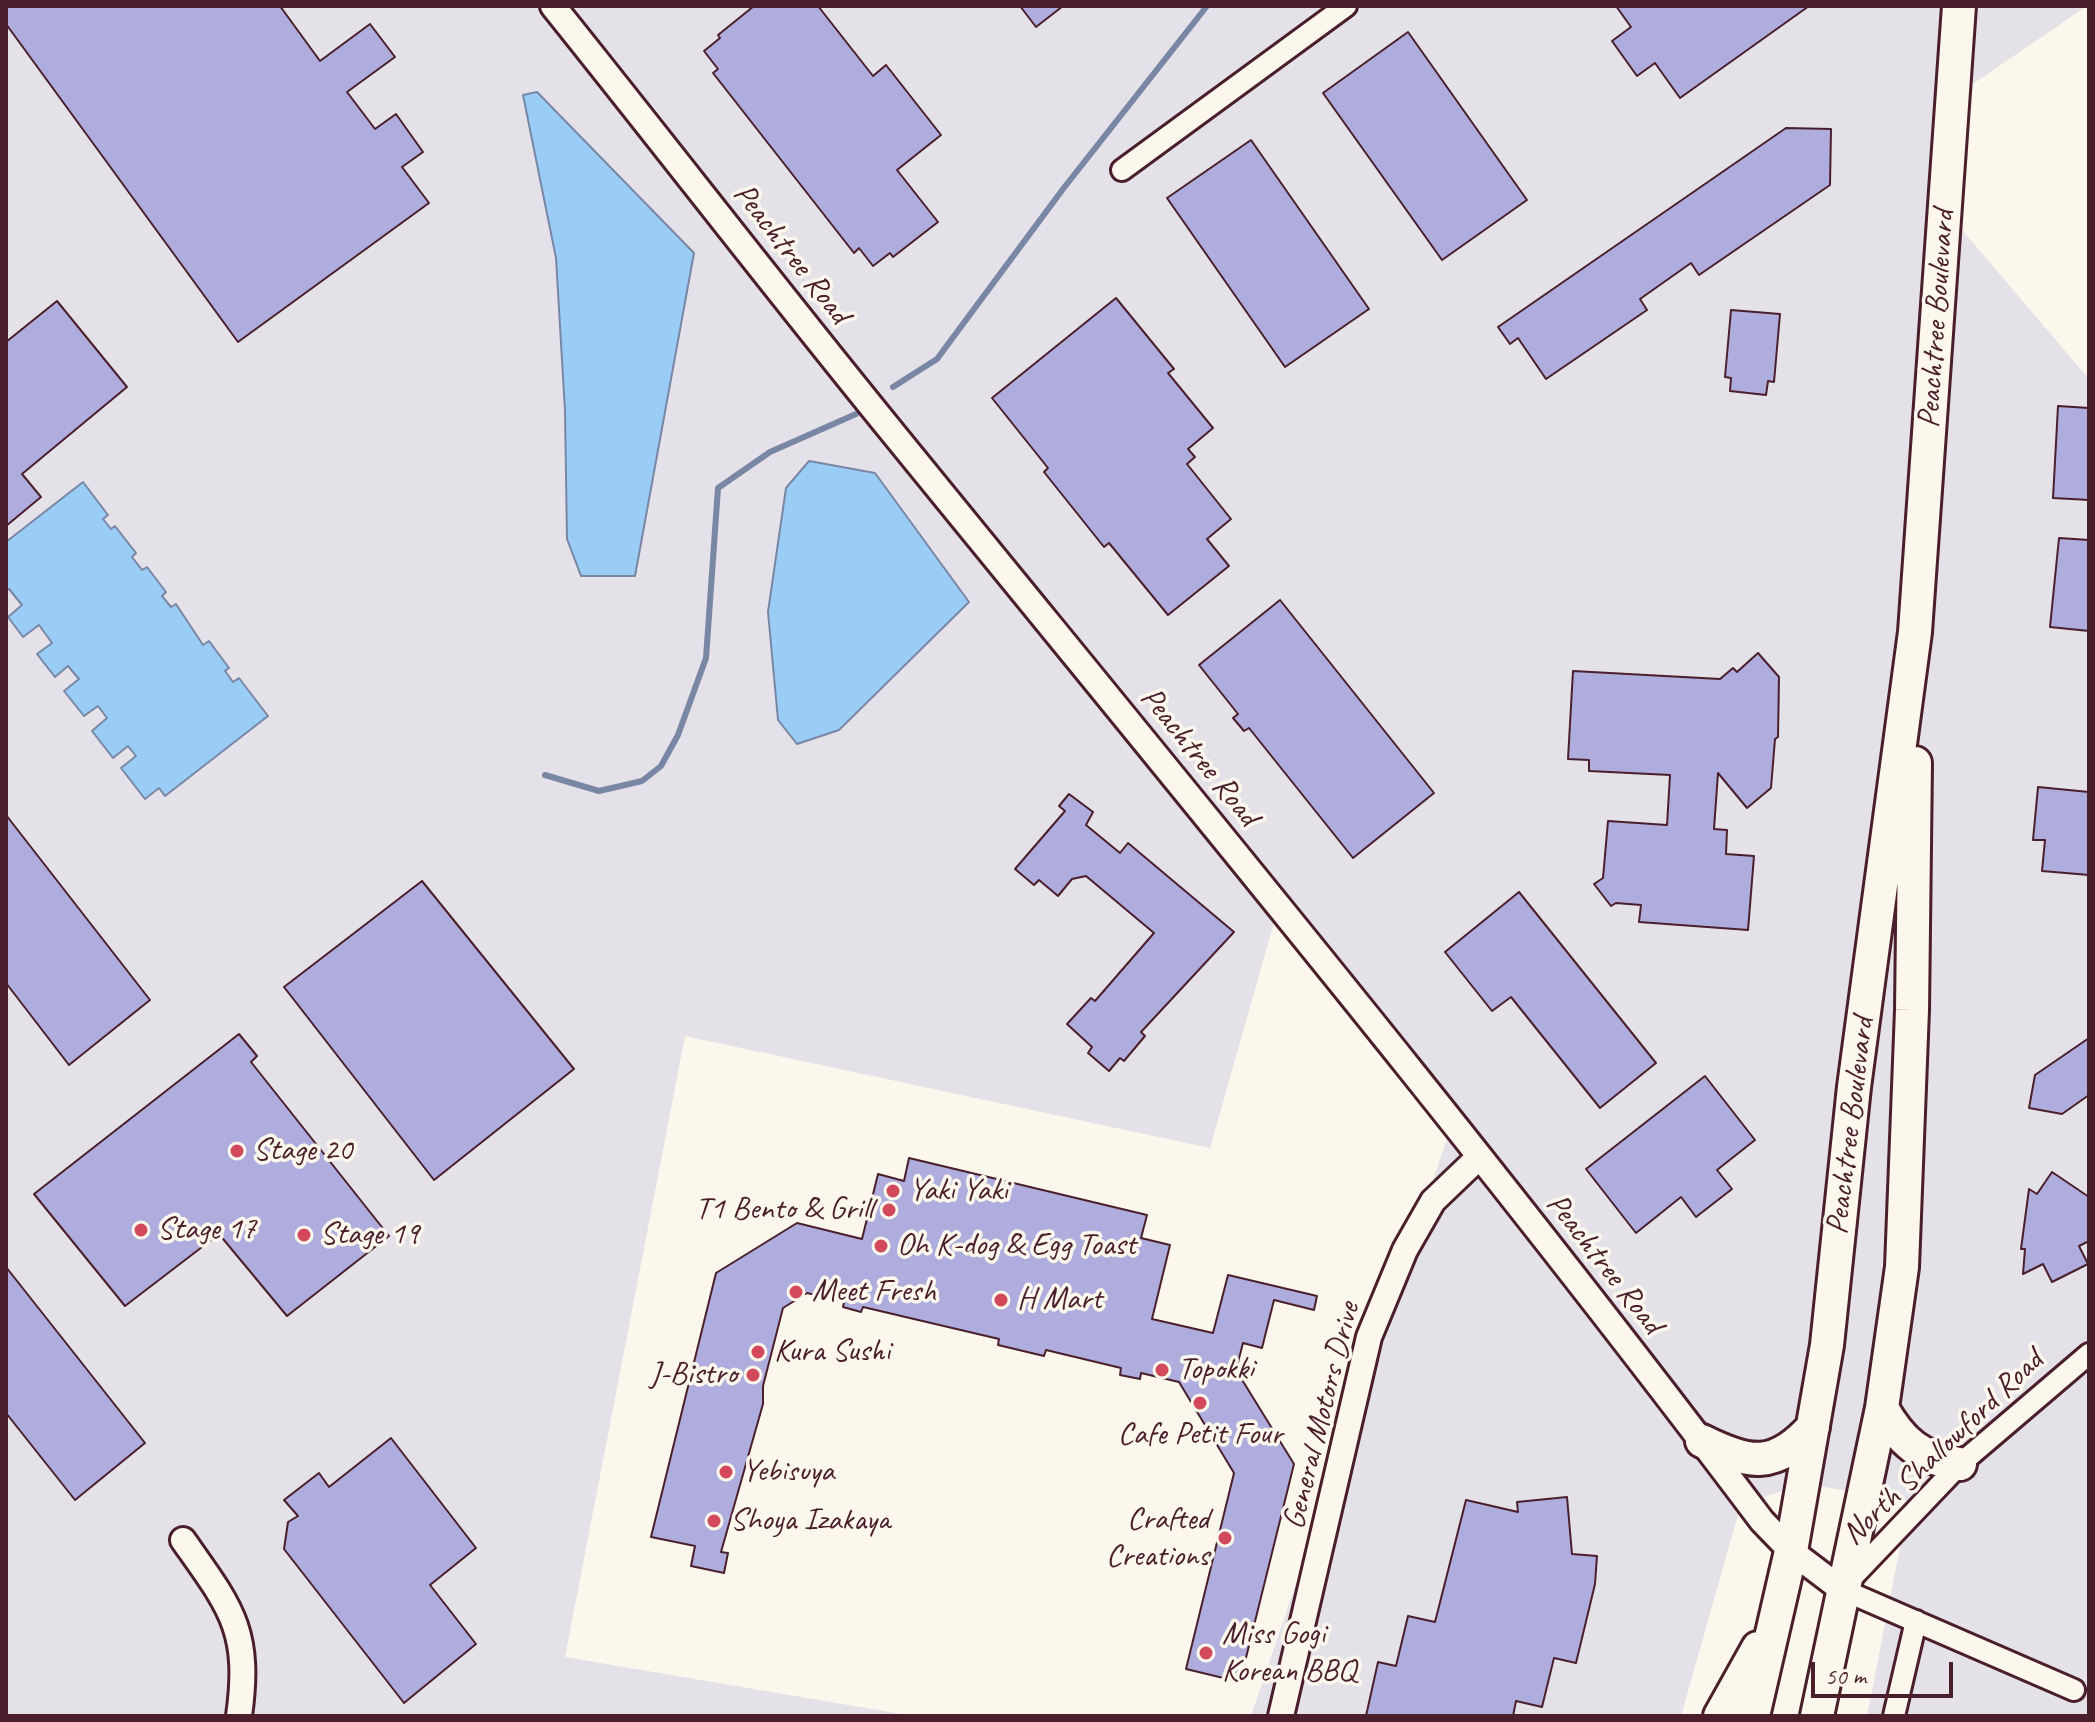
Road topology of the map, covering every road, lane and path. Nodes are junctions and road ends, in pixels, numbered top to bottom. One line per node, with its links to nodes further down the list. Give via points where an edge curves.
1 (553, 6): 6 (street, Peachtree Road)
2 (1346, 6): 4 (street)
3 (1959, 6): 5 (highway, Peachtree Boulevard)
4 (1122, 170)
5 (1915, 632): 8 (highway, Peachtree Boulevard, via 1908,1132 1902,1267); 9 (highway, Peachtree Boulevard)
6 (1479, 1157): 10 (street, Peachtree Road); 19 (street, General Motors Drive, via 1433,1201 1405,1250 1369,1337)
7 (2089, 1354): 11 (street, North Shallowford Road)
8 (1882, 1408): 11 (highway, via 1895,1431 1918,1453); 14 (highway, Peachtree Boulevard)
9 (1813, 1427): 10 (highway, via 1791,1448 1763,1460 1742,1459); 13 (highway, Peachtree Boulevard)
10 (1702, 1441): 13 (street, Peachtree Road)
11 (1960, 1464): 14 (street, North Shallowford Road)
12 (183, 1540): 18 (street, via 222,1596 241,1640 245,1670)
13 (1791, 1551): 14 (street, Peachtree Road); 15 (highway, Peachtree Boulevard)
14 (1841, 1589): 16 (street); 22 (highway, Peachtree Boulevard)
15 (1775, 1617): 20 (highway); 21 (highway)
16 (1916, 1621): 17 (street); 23 (street)
17 (2074, 1690)
18 (239, 1716)
19 (1281, 1716)
20 (1720, 1716)
21 (1753, 1716)
22 (1817, 1716)
23 (1894, 1716)

